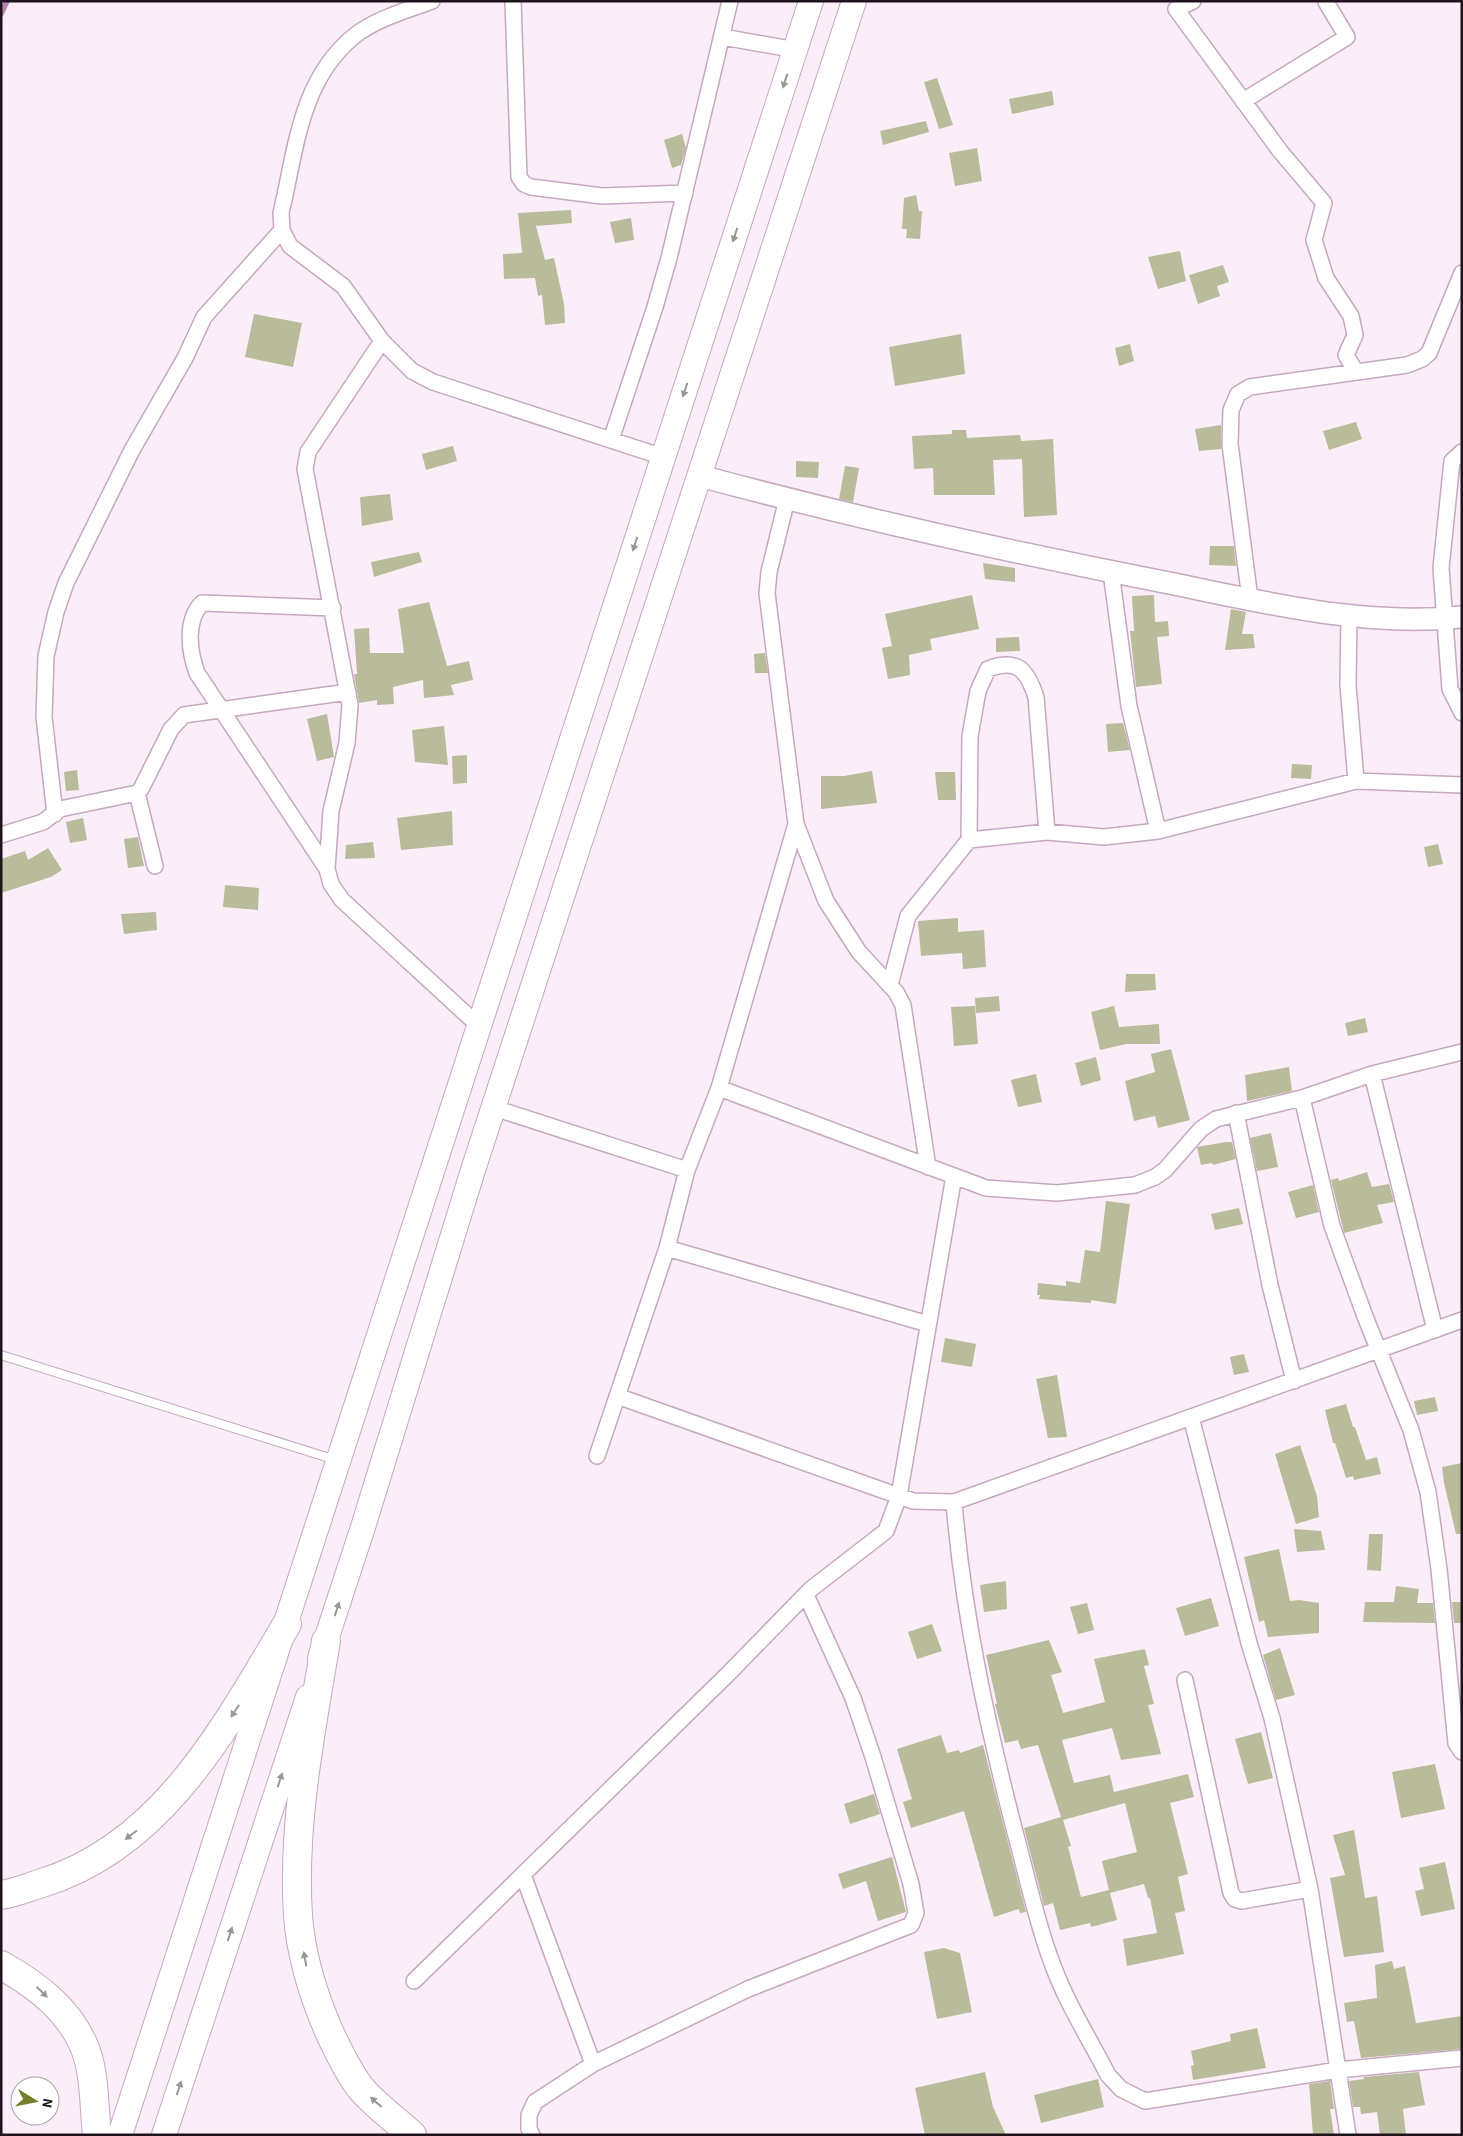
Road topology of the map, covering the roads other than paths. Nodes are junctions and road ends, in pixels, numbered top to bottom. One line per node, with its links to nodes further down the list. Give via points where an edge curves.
1 (432, 1): 13 (street, via 353,36 320,74 307,99 281,213)
2 (513, 1): 12 (street, via 519,177 524,184 602,196)
3 (730, 1): 9 (street)
4 (811, 1): 10 (main road)
5 (854, 1): 20 (main road)
6 (1193, 1): 11 (street, via 1176,9)
7 (1319, 1): 8 (street)
8 (1326, 1): 11 (street, via 1347,37)
9 (723, 37): 10 (street); 12 (street)
10 (796, 50): 19 (main road, one-way to 19)
11 (1243, 101): 16 (street, via 1324,203 1314,240 1326,278 1351,316 1355,335 1346,355)
12 (685, 193): 17 (street, via 655,307)
13 (282, 230): 15 (street, via 290,246 342,286); 33 (street, via 204,317 185,358 132,450 66,583 46,656 44,717)
14 (1462, 273): 16 (street, via 1422,359 1407,365)
15 (382, 341): 17 (street, via 412,371 433,382); 24 (street, via 308,452 306,469)
16 (1356, 372): 23 (street, via 1250,387 1238,394 1231,410 1230,444)
17 (610, 440): 19 (street)
18 (1462, 452): 26 (street, via 1452,460 1441,553)
19 (663, 457): 42 (main road, one-way to 42)
20 (700, 476): 21 (street); 47 (main road)
21 (787, 499): 22 (street); 34 (street, via 767,593)
22 (1110, 572): 23 (street); 35 (street, via 1129,706)
23 (1250, 599): 25 (street)
24 (333, 608): 27 (street); 28 (street, via 202,603 194,612 190,632 191,656 197,672)
25 (1349, 617): 26 (street, via 1423,621); 30 (street, via 1348,685)
26 (1454, 618): 29 (street, via 1450,689)
27 (348, 692): 28 (street); 40 (street, via 349,725 333,802)
28 (222, 710): 32 (street, via 184,715 176,721); 40 (street)
29 (1462, 713)
30 (1356, 781): 31 (street); 35 (street)
31 (1462, 785)
32 (137, 793): 33 (street, via 60,809); 39 (street)
33 (55, 814): 37 (street, via 43,822)
34 (796, 824): 41 (street, via 826,901 859,952); 45 (street)
35 (1158, 831): 36 (street, via 1104,837)
36 (1046, 832): 38 (street); 38 (street, via 1036,697 1029,677 1018,667 1000,665 988,669 978,690 973,718)
37 (1, 835)
38 (969, 840): 41 (street, via 908,916)
39 (155, 866)
40 (327, 869): 42 (street, via 330,884 342,900)
41 (890, 985): 49 (street, via 903,1005)
42 (479, 1026): 62 (main road)
43 (1462, 1052): 44 (street)
44 (1372, 1074): 46 (street); 55 (street)
45 (719, 1088): 49 (street); 50 (street)
46 (1302, 1098): 48 (street); 56 (street, via 1332,1226)
47 (494, 1108): 50 (street); 67 (main road, one-way to 47)
48 (1236, 1113): 51 (street, via 1216,1119 1201,1129 1166,1170 1135,1185 1057,1193 986,1188); 58 (street, via 1270,1285)
49 (928, 1167): 51 (street)
50 (688, 1170): 52 (street)
51 (954, 1176): 54 (street)
52 (667, 1248): 54 (street); 59 (street)
53 (1462, 1320): 55 (street)
54 (928, 1324): 63 (street)
55 (1435, 1330): 56 (street)
56 (1379, 1349): 58 (street); 69 (street, via 1411,1430 1428,1492 1456,1742)
57 (1, 1355): 62 (lane)
58 (1294, 1381): 60 (street)
59 (617, 1396): 61 (street); 63 (street)
60 (1191, 1417): 64 (street); 71 (street, via 1249,1643 1272,1718)
61 (597, 1456)
62 (341, 1462): 66 (main road)
63 (899, 1496): 64 (street, via 913,1501); 65 (street, via 886,1531)
64 (954, 1502): 77 (street, via 958,1551 976,1660 1004,1791 1036,1914 1052,1964 1108,2075 1121,2089 1145,2101)
65 (806, 1595): 70 (street); 76 (street, via 853,1698 873,1757 911,1884 916,1913 914,1921 911,1925 748,1989)
66 (287, 1624): 72 (highway, one-way to 72, via 210,1748 150,1820 69,1875); 79 (main road)
67 (326, 1641): 80 (main road, one-way to 67); 81 (highway, one-way to 67, via 360,2087 343,2062 315,1999 306,1965 298,1917 299,1838 306,1763)
68 (1185, 1680): 71 (street, via 1231,1893 1242,1901)
69 (1462, 1752)
70 (523, 1875): 74 (street); 76 (street)
71 (1310, 1889): 77 (street)
72 (1, 1895)
73 (1, 1966): 78 (highway, one-way to 78, via 32,1982 68,2017 86,2052)
74 (414, 1981)
75 (1462, 2058): 77 (street)
76 (593, 2064): 82 (street, via 534,2102 529,2115)
77 (1338, 2070): 83 (street)
78 (97, 2135)
79 (120, 2135)
80 (164, 2135)
81 (412, 2135)
82 (532, 2135)
83 (1348, 2135)

